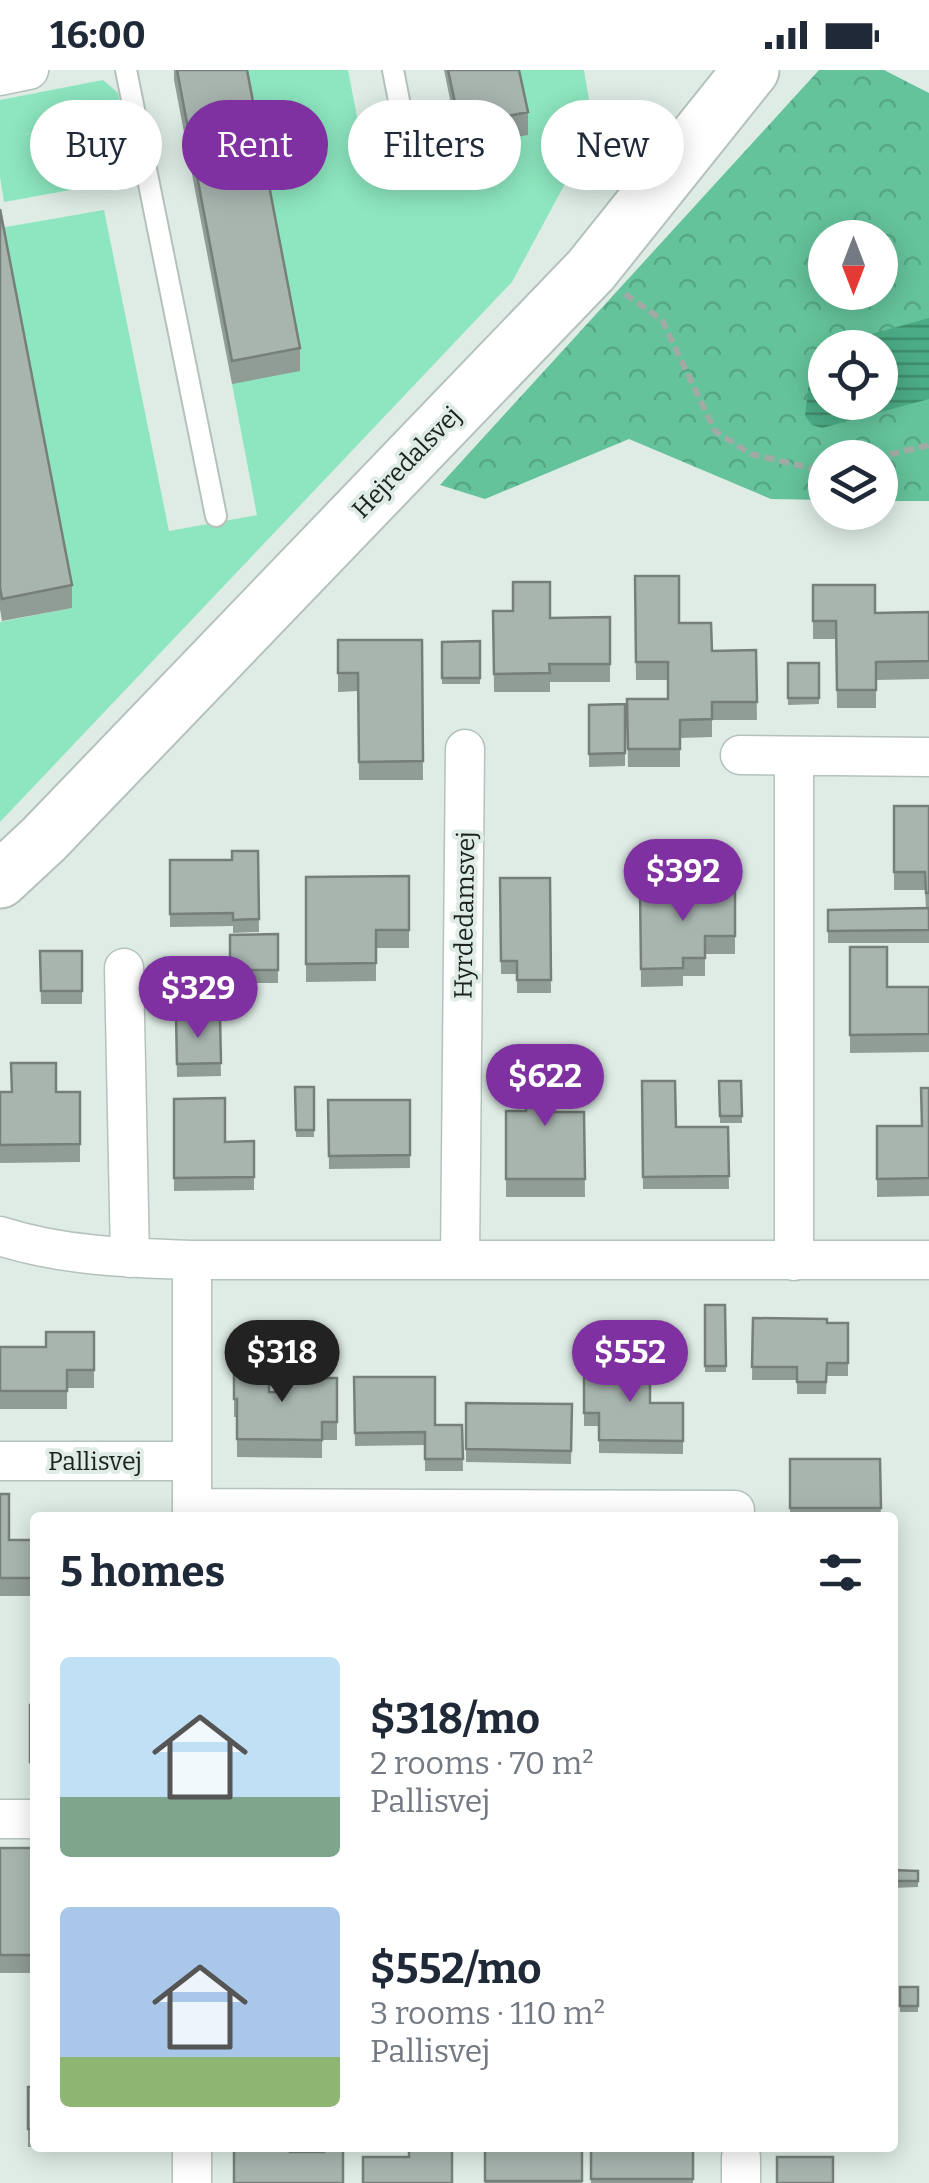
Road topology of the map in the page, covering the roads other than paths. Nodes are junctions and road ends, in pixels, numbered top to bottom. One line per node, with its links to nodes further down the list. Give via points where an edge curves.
1 (28, 70): 5 (street)
2 (126, 70): 7 (lane)
3 (392, 70): 6 (lane)
4 (751, 70): 12 (street, Hejredalsvej, via 592,270)
5 (0, 76)
6 (398, 100)
7 (216, 516)
8 (465, 750): 19 (street, Hyrdedamsvej)
9 (740, 755): 10 (street)
10 (794, 756): 11 (street); 21 (street)
11 (929, 756)
12 (44, 839): 13 (street, Hejredalsvej); 14 (street, Hejredalsvej)
13 (0, 880)
14 (0, 894)
15 (124, 968): 17 (street)
16 (0, 1236): 17 (street, via 51,1250)
17 (130, 1258): 18 (street)
18 (192, 1260): 19 (street); 23 (street)
19 (460, 1260): 21 (street)
20 (929, 1260): 21 (street)
21 (794, 1261)
22 (0, 1461): 23 (street, Pallisvej)
23 (191, 1461): 25 (street)
24 (734, 1510): 26 (street)
25 (192, 1512)
26 (373, 1512)
27 (30, 1818): 28 (street)
28 (0, 1819)
29 (192, 2152): 30 (street)
30 (192, 2183)

